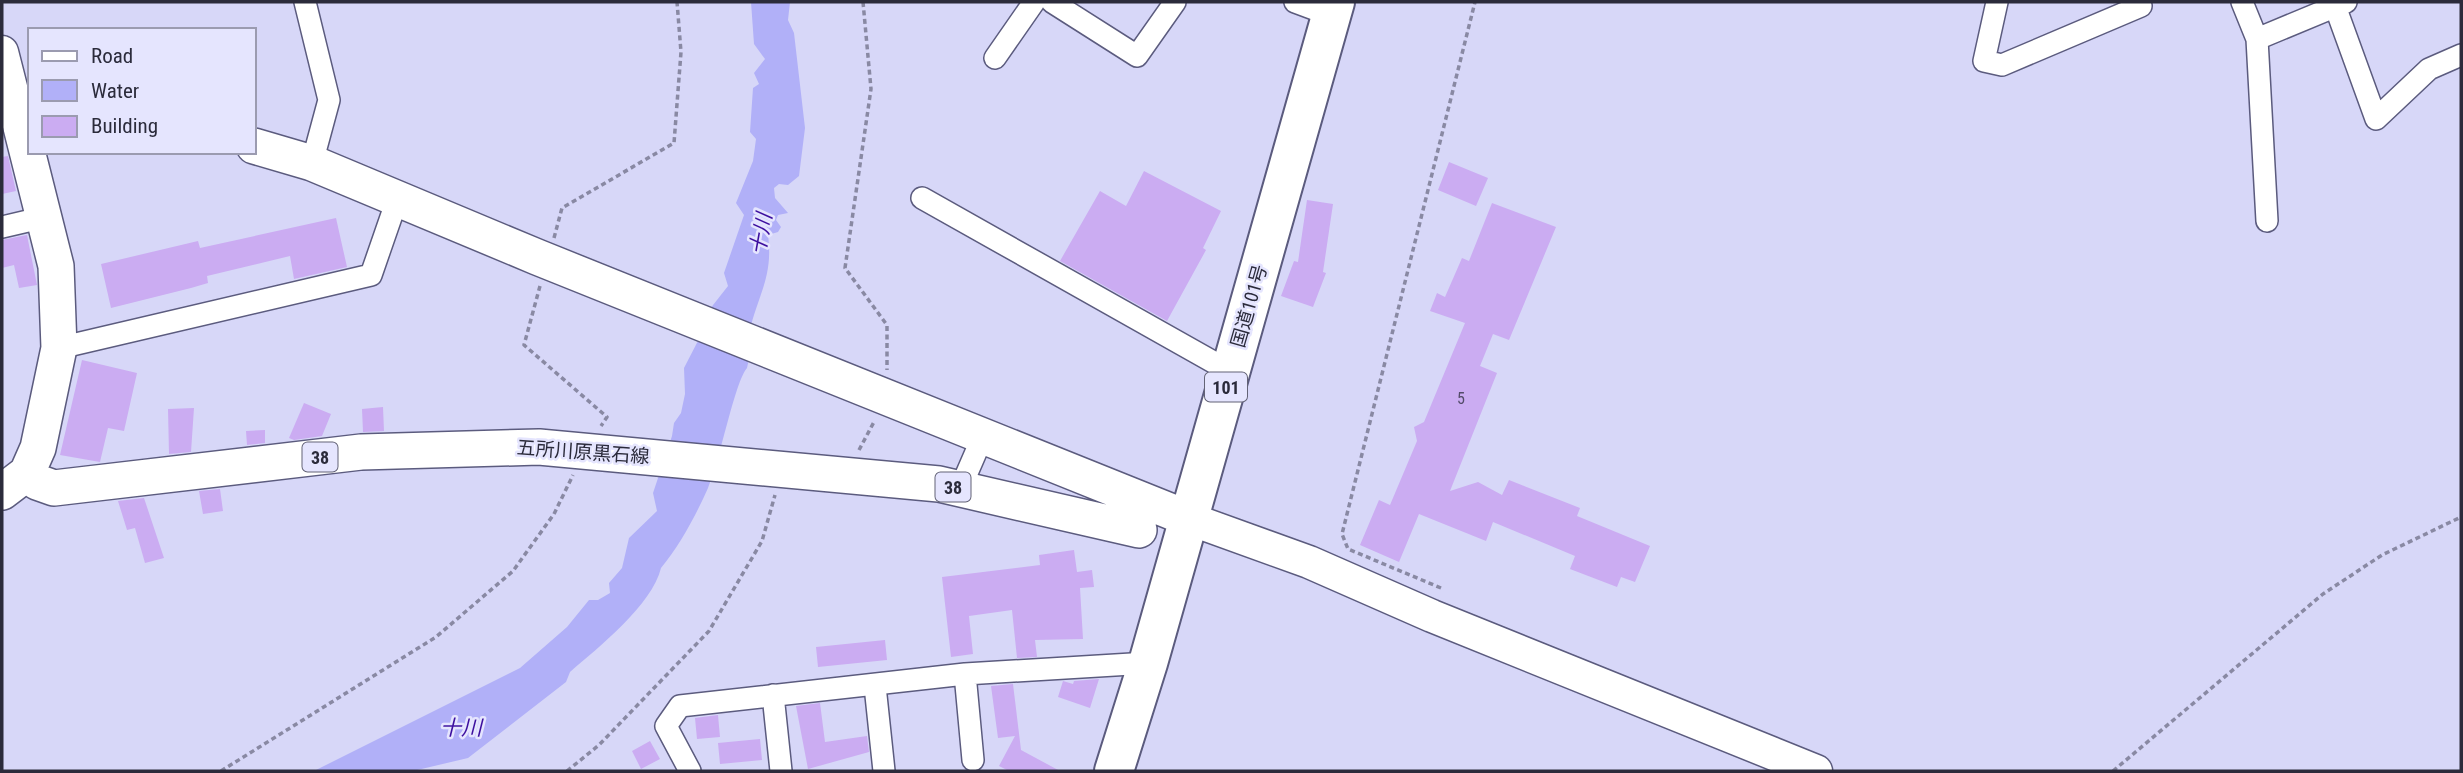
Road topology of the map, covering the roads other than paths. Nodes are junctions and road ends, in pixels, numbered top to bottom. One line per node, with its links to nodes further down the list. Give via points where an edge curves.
1 (305, 2): 19 (street, via 329,100)
2 (1034, 2): 14 (street)
3 (1052, 2): 4 (street, via 1137,56)
4 (1175, 2)
5 (1295, 2): 10 (street)
6 (1997, 2): 7 (street, via 1984,61 2001,65 2141,6)
7 (2140, 2)
8 (2242, 2): 11 (street)
9 (2339, 3): 11 (street); 13 (street, via 2376,119 2429,69)
10 (1333, 8): 26 (highway, 国道101号 / 101)
11 (2257, 39): 23 (street)
12 (2, 52): 15 (street)
13 (2461, 55)
14 (995, 58)
15 (23, 107): 16 (main road, 五所川原黒石線 / 38)
16 (28, 132)
17 (256, 147): 19 (main road)
18 (32, 154): 22 (main road, 五所川原黒石線 / 38)
19 (312, 163): 20 (main road)
20 (398, 197): 25 (street, via 372,275); 27 (main road, via 550,264)
21 (922, 198): 26 (street)
22 (45, 217): 24 (street); 25 (main road, 五所川原黒石線 / 38, via 56,266)
23 (2267, 221)
24 (2, 227)
25 (60, 348): 28 (main road, 五所川原黒石線 / 38, via 38,448)
26 (1231, 372): 30 (highway, 国道101号 / 101)
27 (983, 436): 29 (street); 30 (main road)
28 (14, 483): 29 (main road, 五所川原黒石線 / 38, via 37,482 54,488 361,452 540,447)
29 (960, 489): 31 (main road, 五所川原黒石線 / 38)
30 (1187, 518): 32 (highway, 国道101号 / 101); 41 (street, via 1309,562)
31 (1139, 530)
32 (1149, 663): 33 (street); 40 (highway, 国道101号 / 101)
33 (965, 674): 34 (street); 36 (street)
34 (875, 686): 35 (street); 39 (street)
35 (773, 695): 37 (street, via 680,706 666,726); 38 (street)
36 (973, 760)
37 (691, 771)
38 (781, 771)
39 (884, 771)
40 (1114, 771)
41 (1816, 771)

